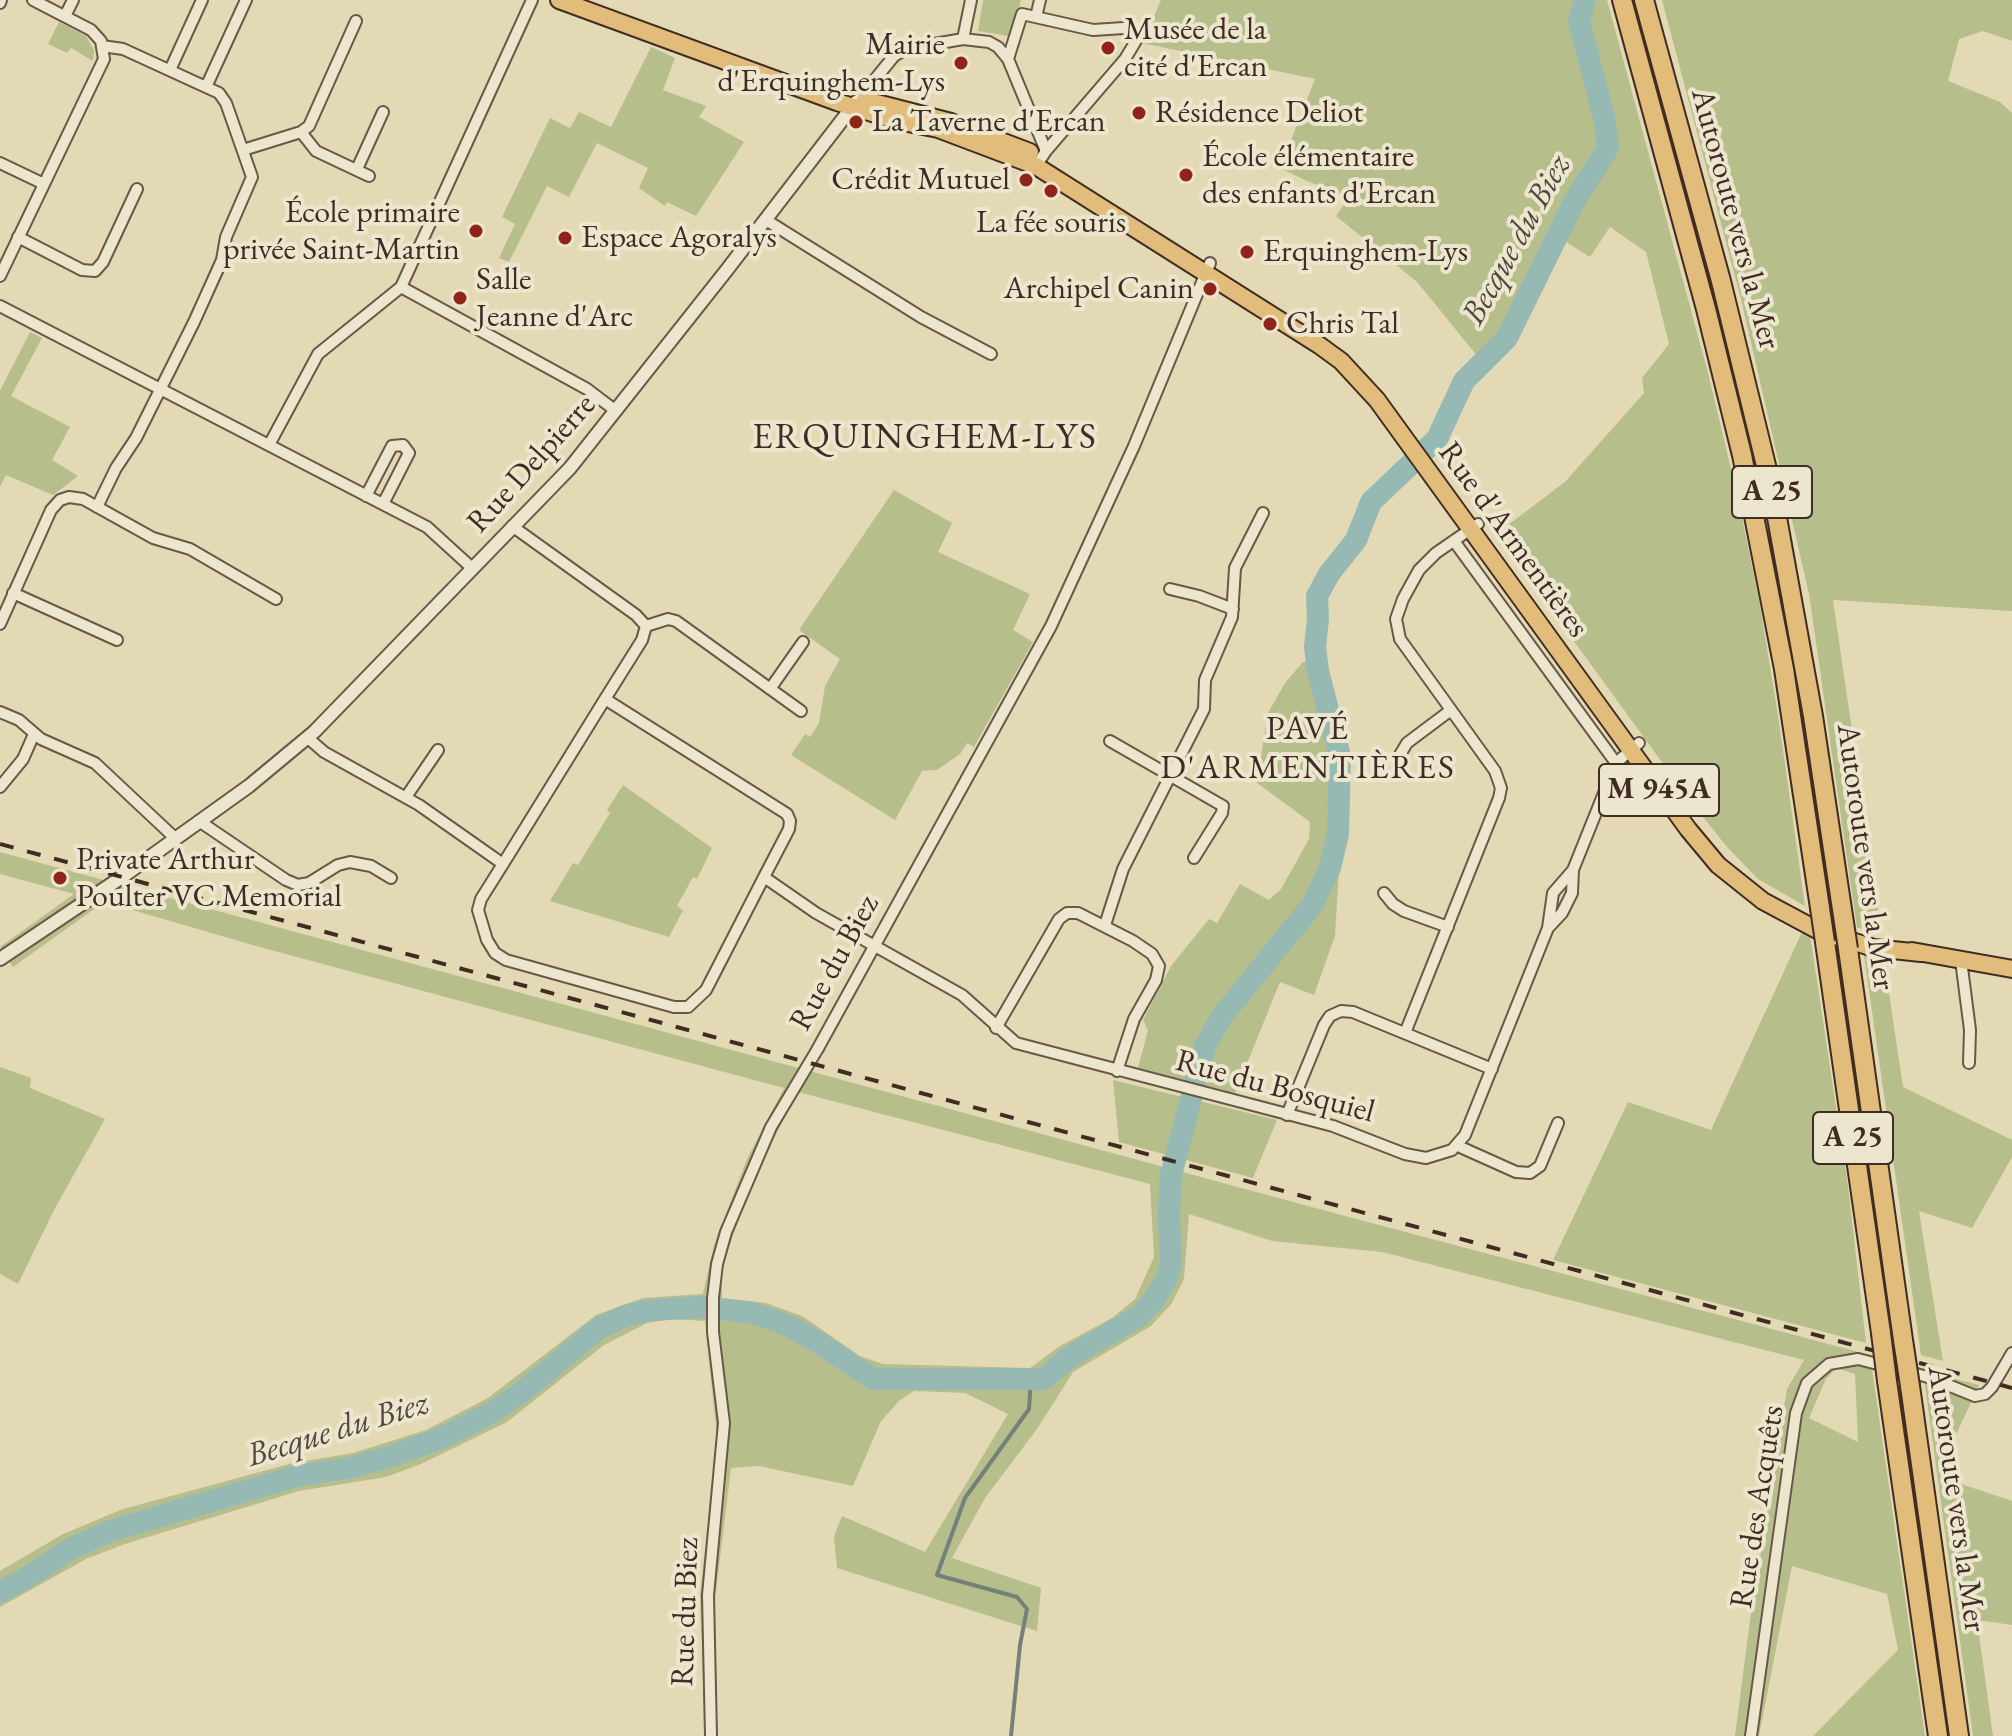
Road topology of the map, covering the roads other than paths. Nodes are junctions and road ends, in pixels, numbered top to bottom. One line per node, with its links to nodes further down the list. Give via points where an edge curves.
1 (33, 0): 11 (street)
2 (73, 0): 11 (street)
3 (202, 0): 17 (street)
4 (246, 0): 18 (street)
5 (532, 0): 33 (street)
6 (559, 0): 19 (main road, M 945A)
7 (971, 0): 14 (street)
8 (1040, 0): 12 (street)
9 (1622, 0): 96 (highway, A 25, bridge, via 1745,468 1788,690)
10 (1644, 0): 97 (highway, Autoroute vers la Mer / A 25, bridge, via 1736,337 1772,490 1806,673)
11 (65, 16): 15 (street, via 91,30)
12 (1036, 17): 16 (street, via 1022,14); 23 (street, via 1140,34)
13 (356, 21): 21 (street, via 314,118)
14 (963, 39): 16 (street, via 993,44); 19 (street, via 900,52)
15 (102, 46): 17 (street, via 123,49); 27 (street, via 103,62)
16 (1008, 59): 23 (street)
17 (170, 70): 18 (street)
18 (206, 87): 22 (street, via 224,100)
19 (856, 102): 23 (main road, M 945A); 29 (street, Rue Delpierre)
20 (383, 112): 25 (street)
21 (301, 132): 22 (street); 25 (street, via 316,151)
22 (243, 150): 36 (street, via 252,180 228,232 220,265)
23 (1041, 158): 31 (main road, Rue d'Armentières / M 945A)
24 (0, 163): 27 (street)
25 (357, 169): 26 (street)
26 (369, 176)
27 (44, 184): 30 (street)
28 (137, 189): 30 (street, via 95,271 82,270)
29 (766, 220): 35 (street, via 921,317); 37 (street, Rue Delpierre)
30 (18, 237): 32 (street)
31 (1208, 267): 44 (main road, Rue d'Armentières / M 945A, via 1336,346 1378,387); 81 (street, Rue du Biez, via 1051,626)
32 (0, 276)
33 (401, 287): 37 (street, via 587,389); 38 (street, via 318,354)
34 (0, 306): 36 (street)
35 (991, 354)
36 (159, 387): 38 (street); 41 (street)
37 (616, 411): 43 (street, Rue Delpierre, via 570,468)
38 (269, 445): 39 (street)
39 (366, 496): 40 (street); 40 (street, via 390,448 403,445 409,453)
40 (383, 504): 46 (street, via 431,530)
41 (97, 507): 48 (street, via 73,497 56,503); 49 (street, via 153,538 190,549)
42 (1263, 513): 50 (street, via 1235,568)
43 (512, 526): 46 (street, Rue Delpierre); 52 (street)
44 (1474, 526): 45 (street); 63 (main road, Rue d'Armentières / M 945A)
45 (1454, 541): 57 (street, via 1415,576 1396,625 1400,639); 66 (street, Rue d'Armentières)
46 (472, 568): 61 (street, Rue Delpierre)
47 (1170, 589): 50 (street)
48 (13, 593): 51 (street); 53 (street)
49 (276, 599)
50 (1233, 609): 67 (street, via 1205,680 1204,709)
51 (0, 624)
52 (646, 626): 55 (street, via 676,621); 56 (street)
53 (117, 640)
54 (803, 642): 55 (street)
55 (770, 689): 58 (street)
56 (605, 699): 73 (street); 75 (street, via 787,814 789,829)
57 (1451, 710): 65 (street, via 1407,743); 79 (street, via 1495,771 1501,788)
58 (801, 711)
59 (0, 712): 60 (street)
60 (34, 734): 68 (street, via 23,759); 71 (street, via 95,763)
61 (308, 738): 69 (street); 70 (street, Rue Delpierre)
62 (1110, 741): 67 (street)
63 (1634, 746): 66 (street); 83 (main road, Rue d'Armentières / M 945A, via 1758,889 1818,922)
64 (438, 750): 69 (street)
65 (1398, 758)
66 (1616, 763): 74 (street)
67 (1171, 775): 72 (street, via 1224,808); 78 (street, via 1123,869)
68 (0, 787)
69 (406, 797): 73 (street)
70 (199, 821): 71 (street, Rue Delpierre); 76 (street, via 298,885 350,862)
71 (176, 839): 82 (street, Rue Delpierre)
72 (1194, 858)
73 (503, 864): 75 (street, via 478,910 487,940 501,958 679,1008 694,1003 706,990)
74 (1573, 870): 80 (street, via 1553,893); 80 (street, via 1567,906)
75 (764, 877): 81 (street, Rue du Bosquiel)
76 (391, 878)
77 (1384, 893): 79 (street, via 1404,911)
78 (1105, 925): 85 (street, via 1078,913 1062,915); 89 (street, via 1145,949 1159,970 1134,1019)
79 (1448, 927): 86 (street)
80 (1548, 928): 88 (street)
81 (874, 946): 85 (street, Rue du Bosquiel, via 962,995); 94 (street, Rue du Biez, via 763,1143 717,1264 712,1319 724,1423 708,1595)
82 (0, 959)
83 (1961, 960): 84 (main road, Rue d'Armentières / M 945A); 87 (street)
84 (2012, 969)
85 (996, 1028): 89 (street, Rue du Bosquiel, via 1025,1047)
86 (1405, 1033): 88 (street); 90 (street, via 1353,1012 1330,1016)
87 (1969, 1063)
88 (1492, 1069): 92 (street)
89 (1117, 1071): 90 (street, Rue du Bosquiel)
90 (1287, 1115): 92 (street, Rue du Bosquiel, via 1419,1157 1441,1155)
91 (1558, 1123): 92 (street, via 1542,1162 1530,1173)
92 (1458, 1146)
93 (2012, 1353): 95 (street, Rue des Acquêts, via 1992,1387 1979,1396 1858,1359 1829,1364 1807,1383 1796,1413)
94 (711, 1736)
95 (1751, 1736)
96 (1938, 1736)
97 (1959, 1736)

